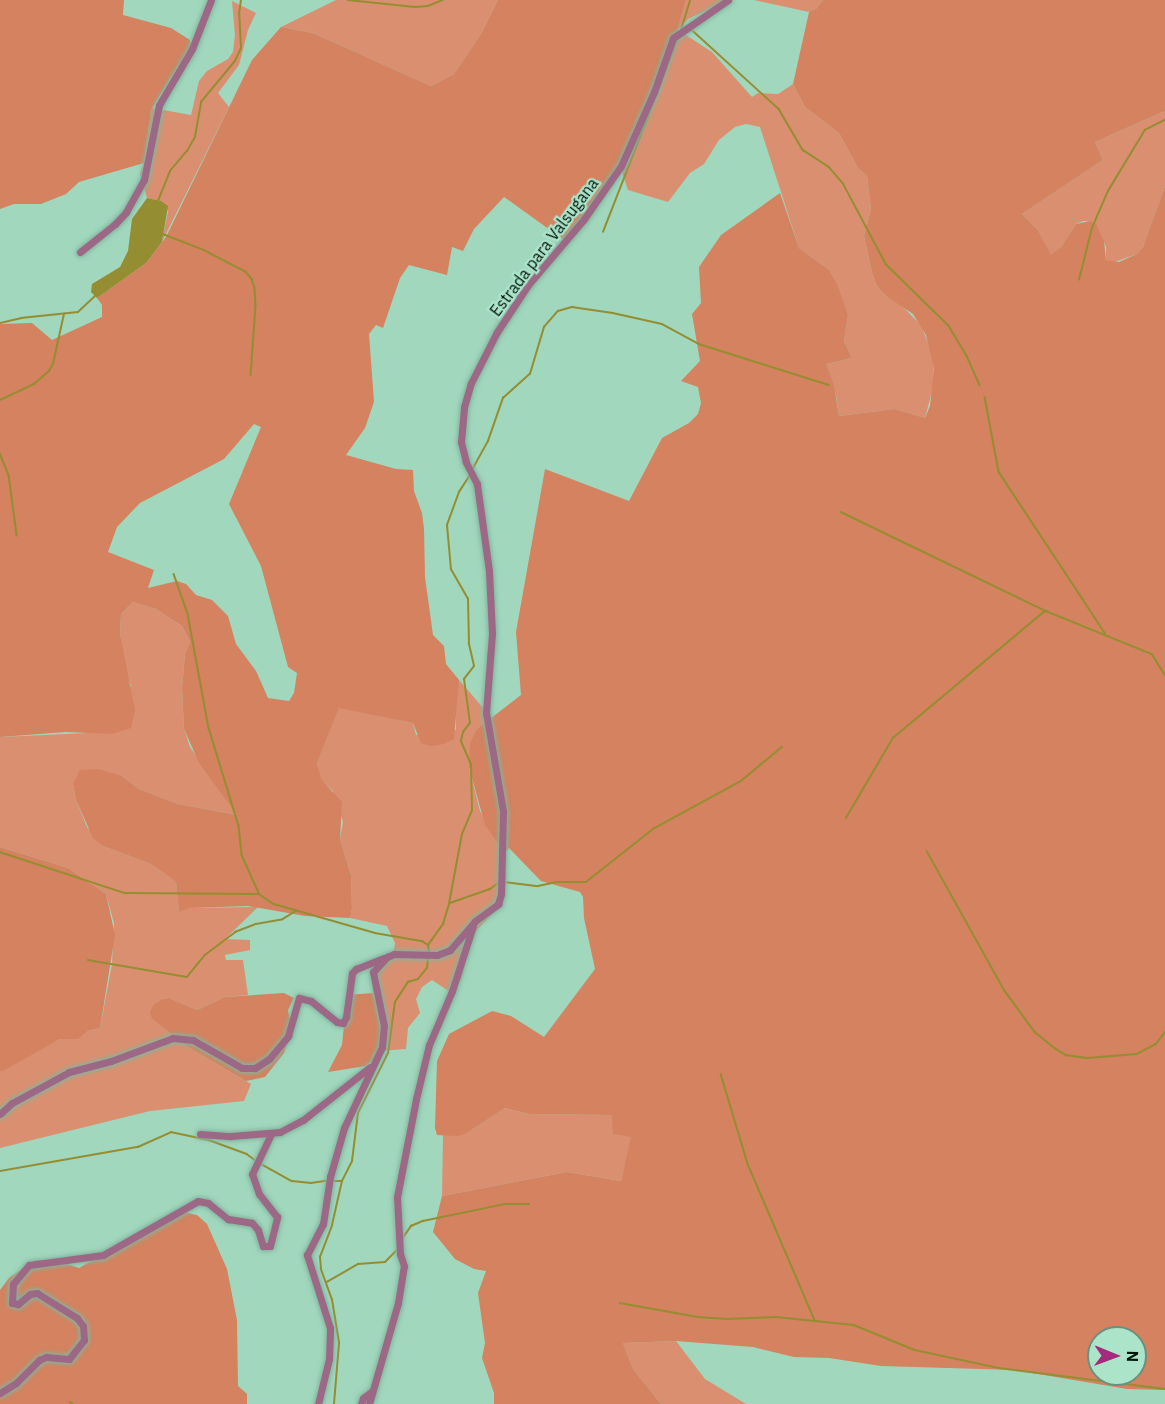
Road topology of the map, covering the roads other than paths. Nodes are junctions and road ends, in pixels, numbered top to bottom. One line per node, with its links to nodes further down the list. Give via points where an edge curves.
1 (211, 0): 3 (street, via 192,49 159,105 144,180 126,212)
2 (728, 0): 4 (street, Estrada para Valsugana, via 673,38 621,166 517,302 481,360 469,391 461,442 477,484 489,571 492,633 486,713 500,784 504,837 499,902)
3 (80, 252)
4 (475, 921): 5 (street, Estrada para Valsugana, via 443,953); 10 (street, via 429,1045 416,1099 397,1197 404,1266 398,1303)
5 (387, 957): 6 (street, via 373,972 384,1034); 7 (street, Estrada para Valsugana, via 353,971 343,1023 311,1001 299,998 288,1036 261,1066 242,1068 193,1040 168,1038 69,1072 12,1103)
6 (372, 1065): 9 (street, via 303,1120); 12 (street, via 339,1144 323,1224 307,1255 330,1328 329,1359)
7 (0, 1114)
8 (200, 1134): 9 (street)
9 (271, 1134): 11 (street, via 252,1174 259,1194 277,1217 270,1246 263,1246 252,1223 228,1219 208,1203 198,1201 103,1255 29,1265 13,1284 12,1303 18,1304 37,1293 77,1318 84,1340 69,1359 39,1360)
10 (371, 1392): 13 (street); 14 (street)
11 (0, 1393)
12 (318, 1404)
13 (361, 1404)
14 (369, 1404)

